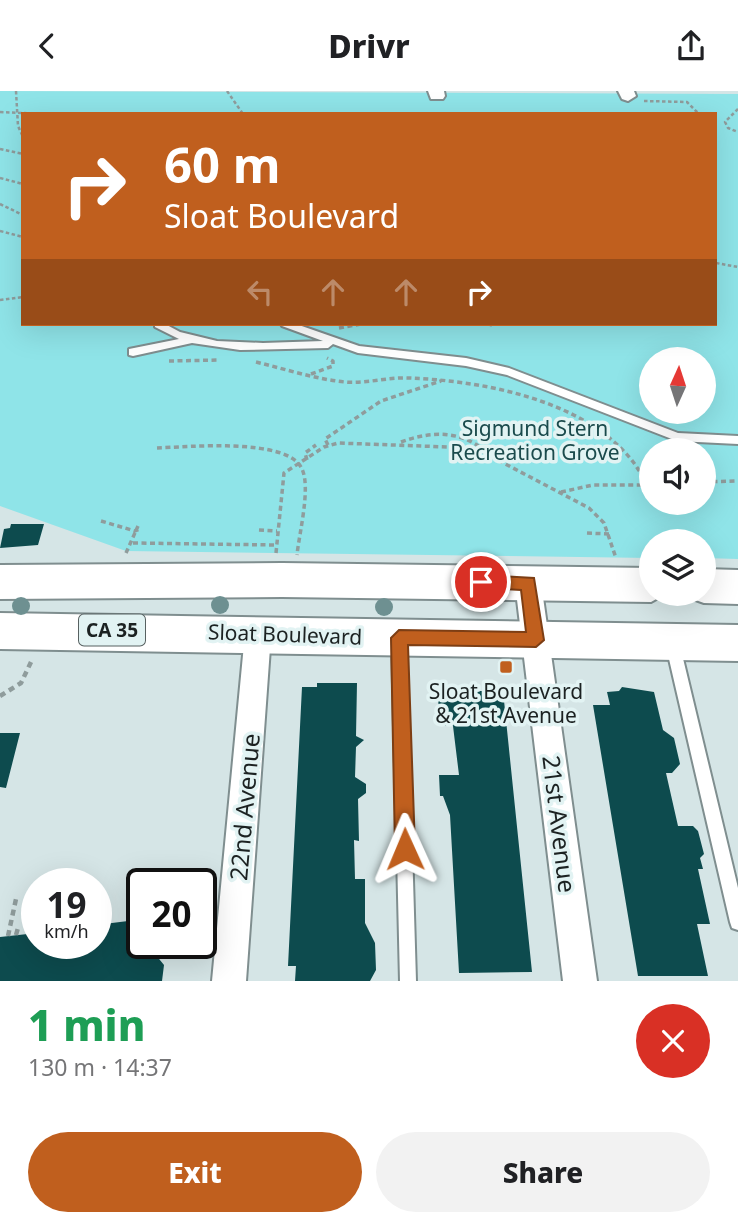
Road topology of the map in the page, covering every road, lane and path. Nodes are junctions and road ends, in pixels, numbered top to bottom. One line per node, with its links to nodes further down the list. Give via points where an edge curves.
1 (16, 91): 8 (path)
2 (227, 91): 6 (path)
3 (633, 96): 7 (path, via 687,102)
4 (738, 109): 10 (path, via 726,118)
5 (0, 112): 8 (path)
6 (242, 112)
7 (697, 112)
8 (19, 113): 12 (path, via 16,123)
9 (717, 125): 10 (path)
10 (725, 125): 11 (path)
11 (738, 132)
12 (21, 133)
13 (0, 149): 14 (path)
14 (21, 154)
15 (0, 178): 16 (path)
16 (21, 183)
17 (0, 204): 18 (path)
18 (21, 214)
19 (0, 231): 20 (path)
20 (21, 236)
21 (717, 263): 22 (path)
22 (738, 268)
23 (21, 297): 24 (path)
24 (0, 300)
25 (162, 326): 27 (lane)
26 (291, 326): 28 (lane)
27 (188, 341): 28 (lane); 29 (lane)
28 (338, 344): 36 (lane, via 487,366 677,437)
29 (133, 352)
30 (321, 356): 34 (path, via 331,359 333,366)
31 (227, 360): 32 (path)
32 (164, 361)
33 (247, 361): 34 (path)
34 (311, 374): 35 (path, via 343,382)
35 (444, 380): 39 (path, via 371,407 325,439); 44 (path, via 507,391 569,416 620,447)
36 (738, 440)
37 (397, 444): 39 (path); 41 (path, via 456,445); 41 (path, via 421,435 461,435 474,440)
38 (316, 445): 42 (path, via 305,453)
39 (328, 445): 42 (path)
40 (157, 448): 43 (path, via 268,449)
41 (486, 453): 48 (path)
42 (307, 460): 43 (path)
43 (299, 463): 51 (path, via 282,478); 58 (path, via 303,479)
44 (639, 469)
45 (738, 481): 46 (path)
46 (716, 482)
47 (639, 485): 48 (path, via 593,485)
48 (561, 492): 53 (path, via 589,507)
49 (101, 521): 54 (path, via 137,529)
50 (259, 530): 51 (path)
51 (278, 531): 55 (path)
52 (587, 533): 53 (path)
53 (609, 534): 61 (path, via 618,562)
54 (132, 543): 55 (path); 56 (path)
55 (276, 545): 57 (path)
56 (123, 557)
57 (275, 557)
58 (297, 557)
59 (0, 582): 60 (main road)
60 (528, 583): 61 (main road); 67 (street, 21st Avenue)
61 (635, 585)
62 (716, 586): 63 (main road)
63 (738, 587)
64 (0, 631): 65 (main road, Sloat Boulevard / CA 35)
65 (258, 634): 66 (main road, Sloat Boulevard / CA 35); 75 (street, 22nd Avenue)
66 (399, 638): 67 (main road, Sloat Boulevard / CA 35); 76 (lane)
67 (536, 640): 68 (main road, Sloat Boulevard / CA 35); 77 (street, 21st Avenue)
68 (673, 642): 69 (main road, Sloat Boulevard / CA 35); 73 (lane)
69 (738, 643)
70 (31, 662): 71 (path, via 21,683)
71 (0, 696)
72 (16, 899): 74 (path)
73 (738, 922)
74 (8, 936)
75 (229, 981)
76 (408, 981)
77 (580, 981)

